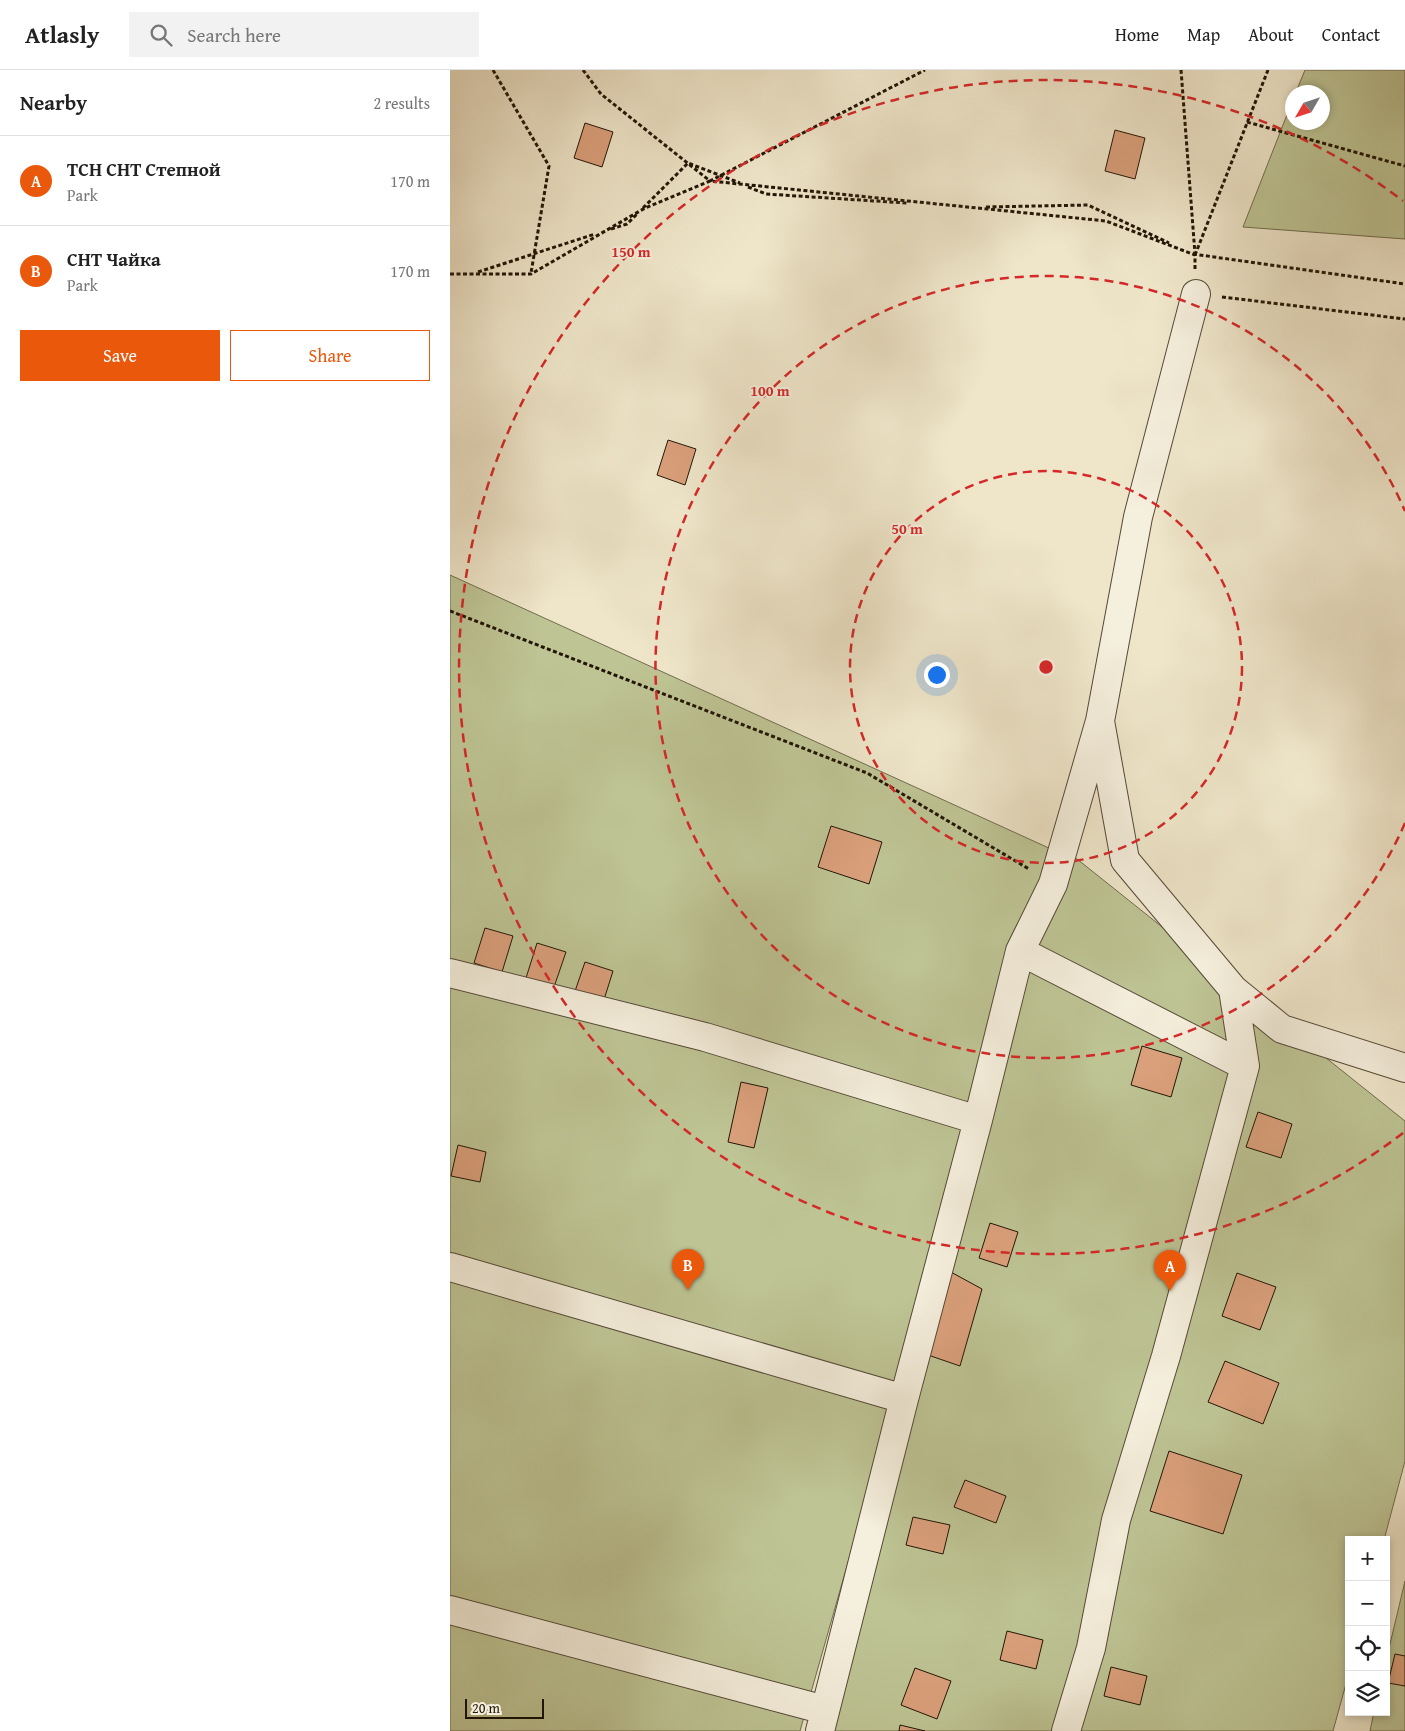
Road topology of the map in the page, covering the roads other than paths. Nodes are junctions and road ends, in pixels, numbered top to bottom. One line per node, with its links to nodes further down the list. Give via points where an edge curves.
1 (1196, 294): 2 (street, via 1138,517)
2 (1100, 721): 3 (street, via 1053,884); 5 (street, via 1124,860)
3 (1020, 951): 6 (street); 8 (street)
4 (450, 973): 8 (street, via 705,1037)
5 (1233, 989): 6 (street); 7 (street, via 1282,1030)
6 (1245, 1066): 13 (street, via 1166,1356 1116,1520 1091,1648)
7 (1405, 1068)
8 (978, 1120): 10 (street)
9 (450, 1267): 10 (street)
10 (904, 1398): 12 (street)
11 (450, 1610): 12 (street)
12 (823, 1721)
13 (1066, 1731)

